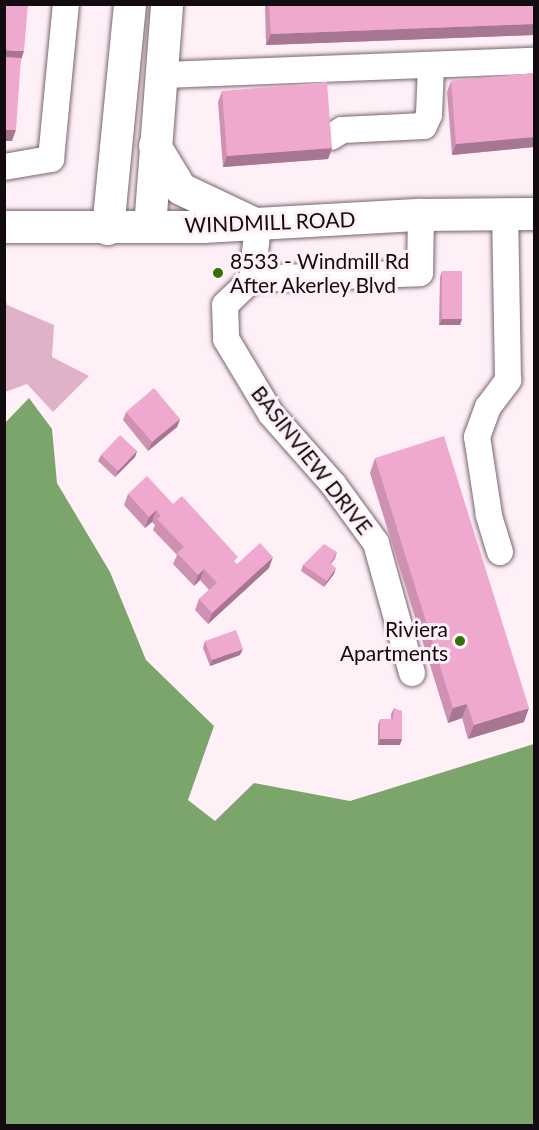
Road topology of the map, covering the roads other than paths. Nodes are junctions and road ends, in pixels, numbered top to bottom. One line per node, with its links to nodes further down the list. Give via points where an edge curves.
1 (66, 4): 9 (street, via 51,159)
2 (130, 4): 15 (main road)
3 (167, 4): 6 (main road)
4 (534, 61): 5 (street)
5 (431, 65): 6 (street); 7 (street, via 429,115 424,126 342,130)
6 (164, 75): 8 (main road)
7 (331, 136)
8 (154, 146): 12 (main road, via 181,189); 14 (main road)
9 (4, 167)
10 (520, 213): 11 (main road, WINDMILL ROAD); 17 (street, via 508,381 488,407 477,437 489,514)
11 (421, 215): 12 (main road, WINDMILL ROAD); 16 (street, via 420,273)
12 (258, 225): 14 (main road, WINDMILL ROAD); 16 (street)
13 (4, 227): 15 (main road, WINDMILL ROAD)
14 (150, 227): 15 (main road, WINDMILL ROAD)
15 (108, 229)
16 (252, 279): 18 (street, BASINVIEW DRIVE, via 225,305 226,339 271,414 333,484 376,543)
17 (500, 552)
18 (412, 673)

